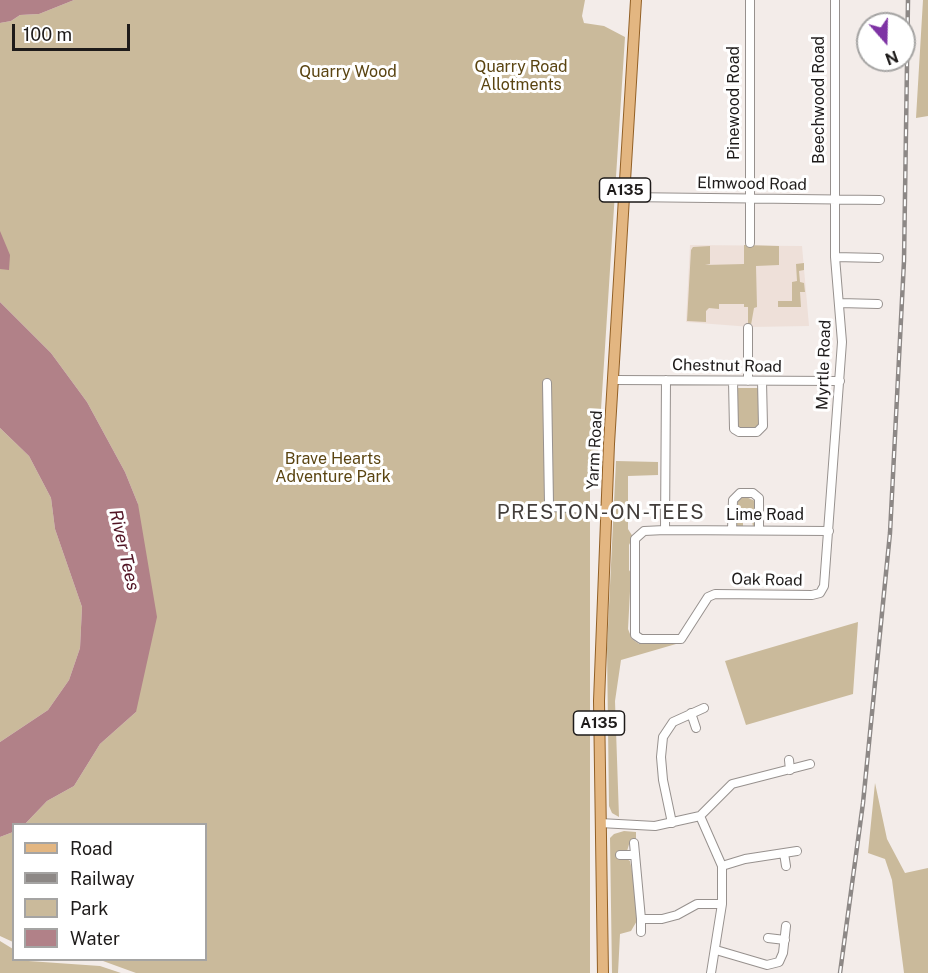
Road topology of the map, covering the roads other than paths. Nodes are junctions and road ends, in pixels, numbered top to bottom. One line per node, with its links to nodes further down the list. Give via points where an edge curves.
1 (636, 0): 4 (main road, Yarm Road / A135)
2 (750, 0): 5 (street, Pinewood Road)
3 (835, 0): 6 (street, Beechwood Road)
4 (624, 197): 5 (street, Elmwood Road); 14 (main road, Yarm Road / A135)
5 (749, 199): 6 (street, Elmwood Road); 8 (street, Pinewood Road)
6 (834, 200): 7 (street, Elmwood Road); 9 (street, Myrtle Road)
7 (880, 200)
8 (750, 243)
9 (835, 257): 10 (street); 11 (street, Myrtle Road)
10 (879, 258)
11 (840, 303): 12 (street); 19 (street, Myrtle Road)
12 (878, 304)
13 (748, 328): 17 (street)
14 (614, 380): 15 (street, Chestnut Road); 21 (main road, Yarm Road / A135)
15 (666, 380): 16 (street, Chestnut Road); 22 (street)
16 (733, 381): 17 (street, Chestnut Road); 18 (street, via 734,429 757,432 763,426)
17 (748, 381): 18 (street, Chestnut Road)
18 (762, 381): 19 (street, Chestnut Road)
19 (840, 381): 25 (street, Myrtle Road)
20 (547, 383): 21 (street, via 549,504)
21 (607, 510): 34 (main road, Yarm Road / A135, via 599,701)
22 (665, 530): 23 (street, Lime Road); 26 (street, Lime Road, via 644,531 635,539 634,631)
23 (732, 530): 24 (street, Lime Road); 24 (street, via 733,500 740,493 753,493 759,498)
24 (759, 530): 25 (street, Lime Road)
25 (829, 531): 26 (street, Oak Road, via 825,586 820,593 715,594 708,597 681,639)
26 (638, 637)
27 (704, 708): 28 (street)
28 (691, 713): 29 (street); 35 (street, via 673,722 663,737 663,780)
29 (696, 728)
30 (789, 760): 32 (street)
31 (810, 764): 32 (street)
32 (790, 770): 33 (street, via 732,784)
33 (700, 816): 35 (street); 41 (street)
34 (600, 823): 35 (street); 50 (main road, Yarm Road / A135)
35 (672, 823)
36 (633, 843): 40 (street)
37 (797, 851): 38 (street)
38 (784, 853): 41 (street); 42 (street)
39 (620, 855): 40 (street)
40 (634, 855): 44 (street)
41 (722, 866): 43 (street)
42 (786, 866)
43 (722, 904): 44 (street, via 697,904 677,915); 49 (street)
44 (641, 919): 46 (street)
45 (786, 926): 48 (street)
46 (641, 932)
47 (768, 938): 48 (street)
48 (785, 940): 49 (street, via 778,962 767,965)
49 (716, 950): 51 (street)
50 (603, 973)
51 (711, 973)

